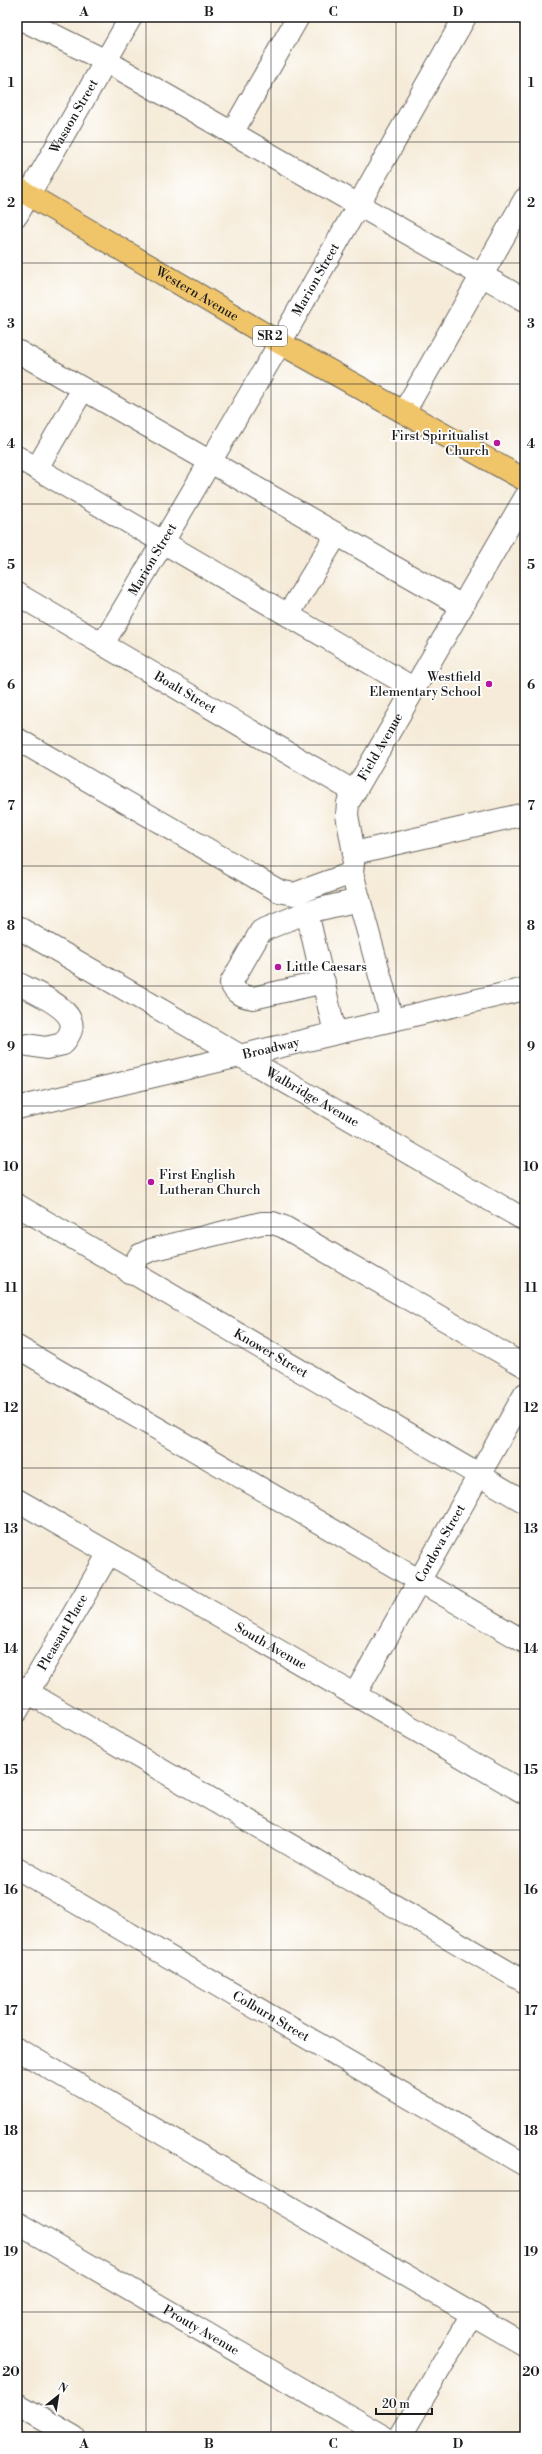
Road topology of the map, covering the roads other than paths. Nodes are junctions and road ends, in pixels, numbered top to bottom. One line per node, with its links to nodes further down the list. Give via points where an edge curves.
1 (17, 17): 5 (street)
2 (132, 17): 5 (street, Wasaon Street)
3 (298, 17): 6 (street)
4 (465, 17): 9 (street, Marion Street)
5 (106, 61): 6 (street); 7 (street, Wasaon Street)
6 (232, 133): 9 (street)
7 (23, 192): 10 (street, Wasaon Street); 13 (main road, Western Avenue / SR 2)
8 (525, 199): 11 (street)
9 (358, 205): 11 (street); 13 (street, Marion Street)
10 (17, 215)
11 (482, 276): 12 (street); 16 (street)
12 (525, 300)
13 (280, 343): 16 (main road, Western Avenue / SR 2); 18 (street, Marion Street)
14 (17, 351): 15 (street)
15 (83, 389): 18 (street); 19 (street)
16 (404, 412): 20 (main road, Western Avenue / SR 2)
17 (17, 457): 19 (street)
18 (210, 462): 22 (street); 23 (street, Marion Street)
19 (36, 468): 23 (street)
20 (525, 480)
21 (525, 498): 25 (street, Field Avenue)
22 (337, 534): 25 (street); 26 (street)
23 (163, 542): 26 (street); 27 (street, Marion Street)
24 (17, 594): 27 (street, Boalt Street)
25 (462, 606): 28 (street, Field Avenue)
26 (288, 615): 28 (street)
27 (103, 644): 30 (street, Boalt Street)
28 (413, 688): 30 (street, Field Avenue)
29 (17, 739): 32 (street, via 279,891 294,894)
30 (354, 791): 32 (street, Field Avenue, via 348,803 347,815)
31 (525, 814): 32 (street)
32 (353, 863): 33 (street, Field Avenue)
33 (359, 900): 34 (street); 39 (street, Field Avenue)
34 (307, 912): 36 (street); 36 (street, via 260,931 231,983 242,996 253,998)
35 (17, 927): 42 (street, Walbridge Avenue)
36 (324, 982): 40 (street)
37 (17, 983): 41 (street, via 56,1004 69,1017 71,1030 63,1044 46,1048)
38 (525, 989): 39 (street, Broadway)
39 (392, 1020): 40 (street, Broadway)
40 (335, 1033): 42 (street, Broadway)
41 (28, 1045)
42 (239, 1055): 43 (street, Broadway); 45 (street, Walbridge Avenue)
43 (17, 1108)
44 (17, 1205): 46 (street, Knower Street)
45 (525, 1220)
46 (129, 1272): 48 (street, via 140,1255 151,1250 231,1230 273,1223); 50 (street, Knower Street)
47 (17, 1347): 54 (street)
48 (525, 1366)
49 (525, 1394): 50 (street, Cordova Street)
50 (479, 1475): 52 (street, Knower Street); 54 (street, Cordova Street)
51 (17, 1500): 53 (street, South Avenue)
52 (525, 1502)
53 (109, 1553): 56 (street, Pleasant Place); 57 (street, South Avenue)
54 (419, 1581): 55 (street); 57 (street, Cordova Street)
55 (525, 1642)
56 (22, 1689): 58 (street, Pleasant Place); 61 (street)
57 (355, 1694): 59 (street, South Avenue)
58 (17, 1711)
59 (525, 1793)
60 (17, 1868): 63 (street, Colburn Street)
61 (525, 1982)
62 (17, 2049): 65 (street)
63 (525, 2165)
64 (17, 2223): 69 (street, Prouty Avenue)
65 (472, 2314): 66 (street); 70 (street)
66 (525, 2345)
67 (17, 2404): 68 (street)
68 (74, 2437)
69 (384, 2437)
70 (400, 2437)

